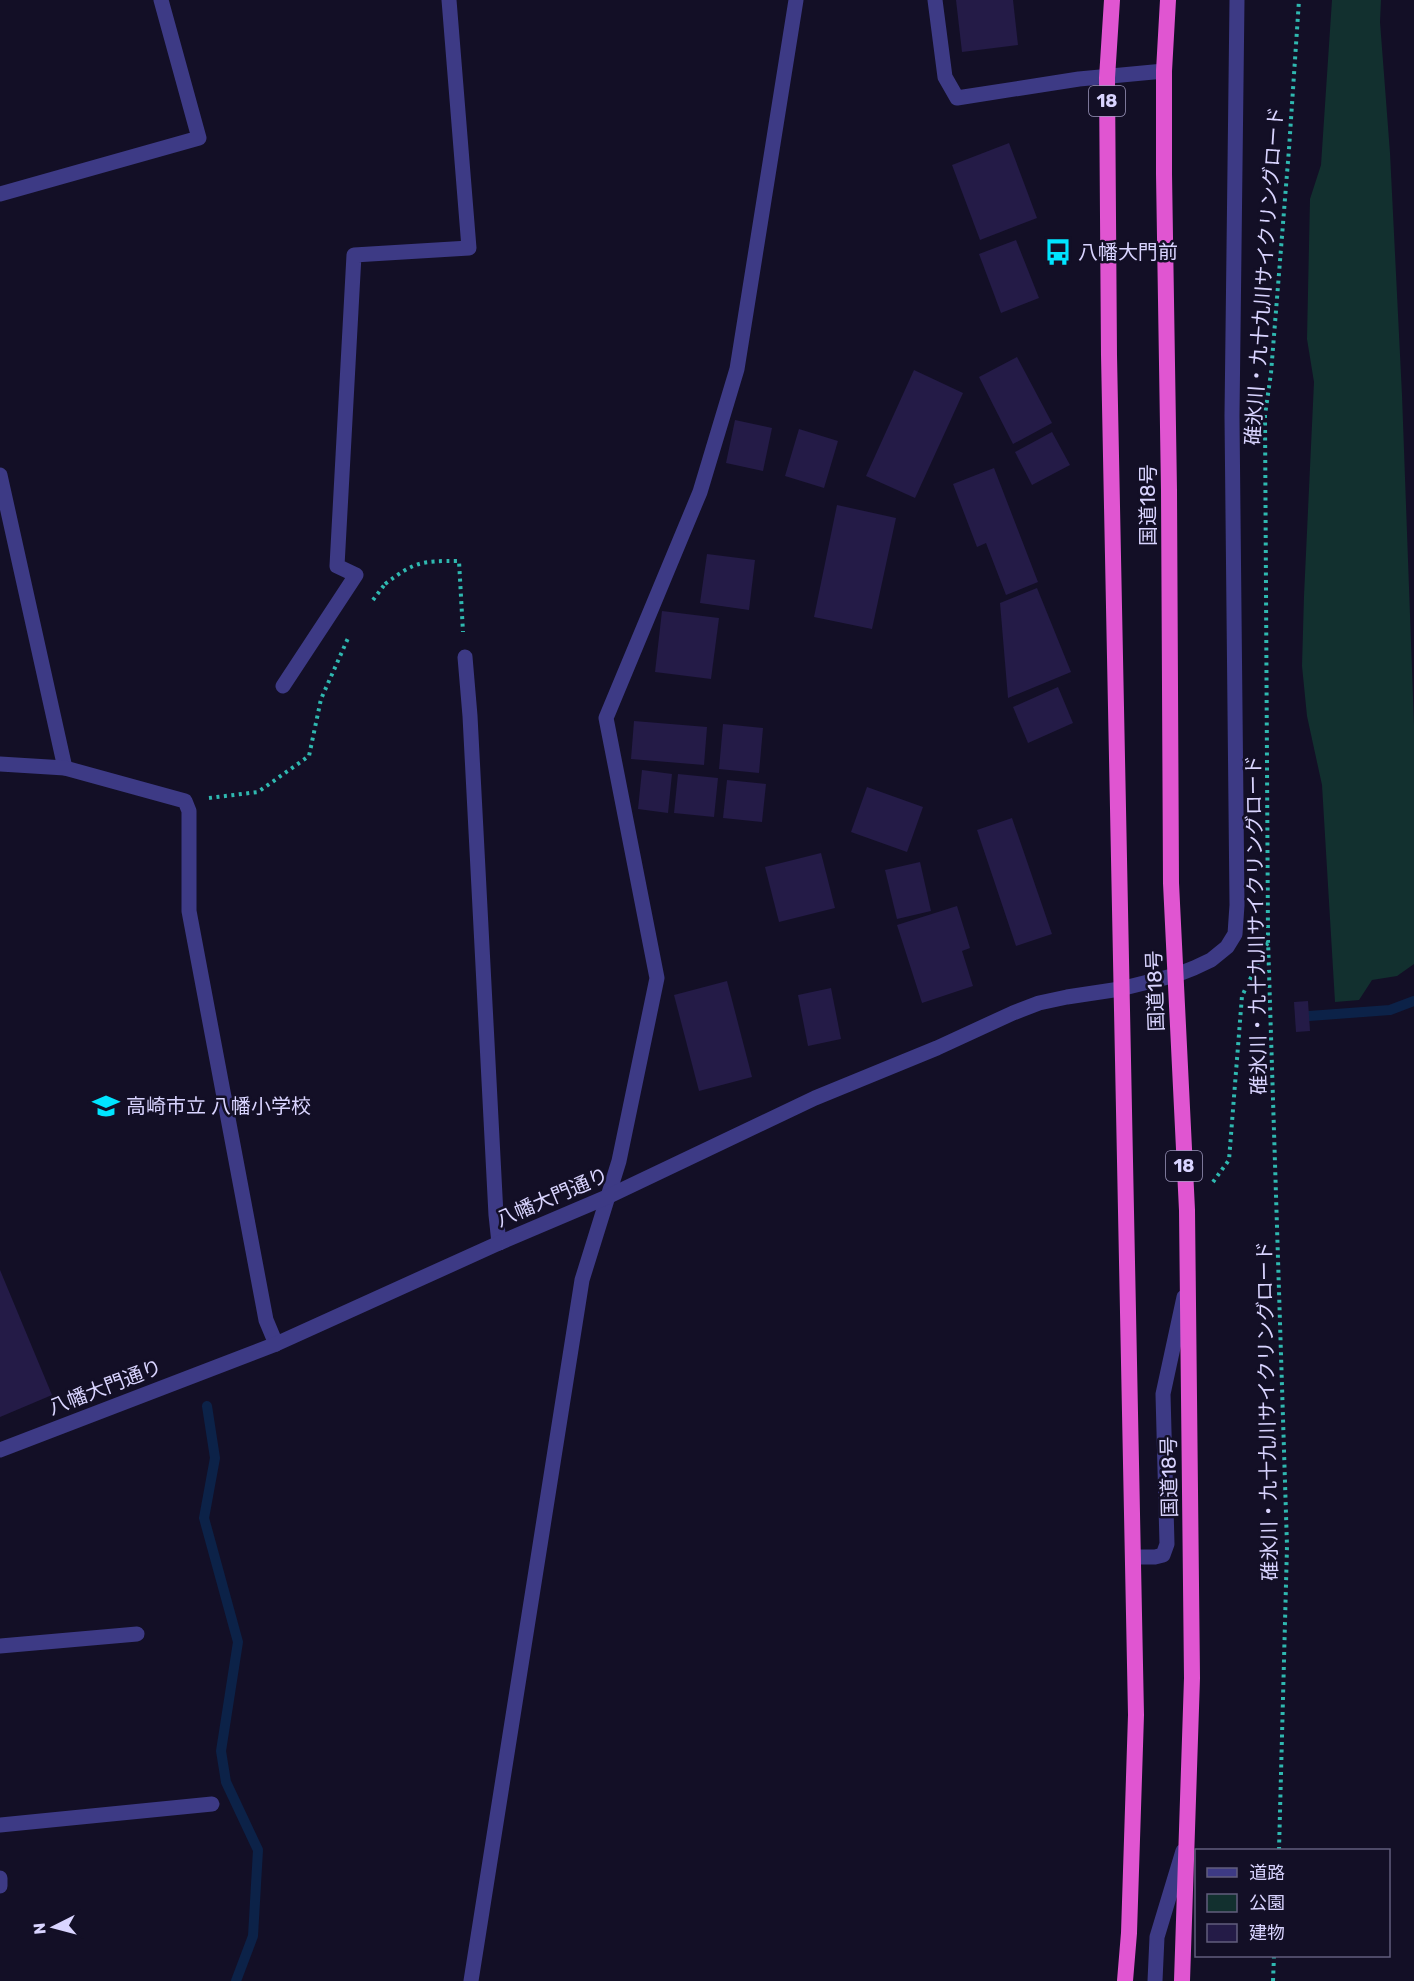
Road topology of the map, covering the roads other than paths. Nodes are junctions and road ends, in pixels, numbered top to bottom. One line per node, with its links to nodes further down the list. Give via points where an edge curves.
1 (161, 0): 10 (street, via 199,138)
2 (449, 0): 13 (street, via 469,248 354,255 337,566 356,575)
3 (796, 0): 18 (street, via 737,369 700,492 606,718 657,978 619,1161)
4 (935, 0): 9 (street, via 945,77 957,99)
5 (1112, 0): 9 (highway, 国道18号 / 18)
6 (1168, 0): 8 (highway, 国道18号 / 18)
7 (1237, 0): 16 (street, 八幡大門通り, via 1232,416 1237,905 1234,934 1227,947 1211,960)
8 (1164, 71): 9 (street); 16 (highway, 国道18号 / 18)
9 (1107, 78): 17 (highway, 国道18号 / 18)
10 (0, 194)
11 (0, 475): 15 (street)
12 (465, 657): 19 (street)
13 (283, 686)
14 (0, 764): 15 (street)
15 (65, 768): 21 (street, via 185,801 189,811 189,911 266,1320)
16 (1176, 975): 17 (street, 八幡大門通り); 20 (highway, 国道18号 / 18)
17 (1120, 989): 18 (street, 八幡大門通り, via 1039,1003 1013,1013 815,1098); 23 (highway, 国道18号 / 18)
18 (607, 1197): 19 (street, 八幡大門通り); 31 (street, via 582,1280)
19 (499, 1243): 21 (street, 八幡大門通り)
20 (1188, 1282): 23 (street, via 1163,1394 1167,1544 1163,1555); 28 (highway, 国道18号 / 18, via 1192,1678)
21 (276, 1344): 22 (street, 八幡大門通り)
22 (0, 1450)
23 (1133, 1557): 32 (highway, 国道18号 / 18, via 1136,1715 1130,1933)
24 (137, 1634): 25 (street)
25 (0, 1646)
26 (212, 1804): 27 (street)
27 (0, 1825)
28 (1187, 1839): 33 (street, via 1157,1937); 34 (highway, 国道18号 / 18)
29 (0, 1878): 30 (street)
30 (0, 1886)
31 (471, 1981)
32 (1125, 1981)
33 (1155, 1981)
34 (1182, 1981)

